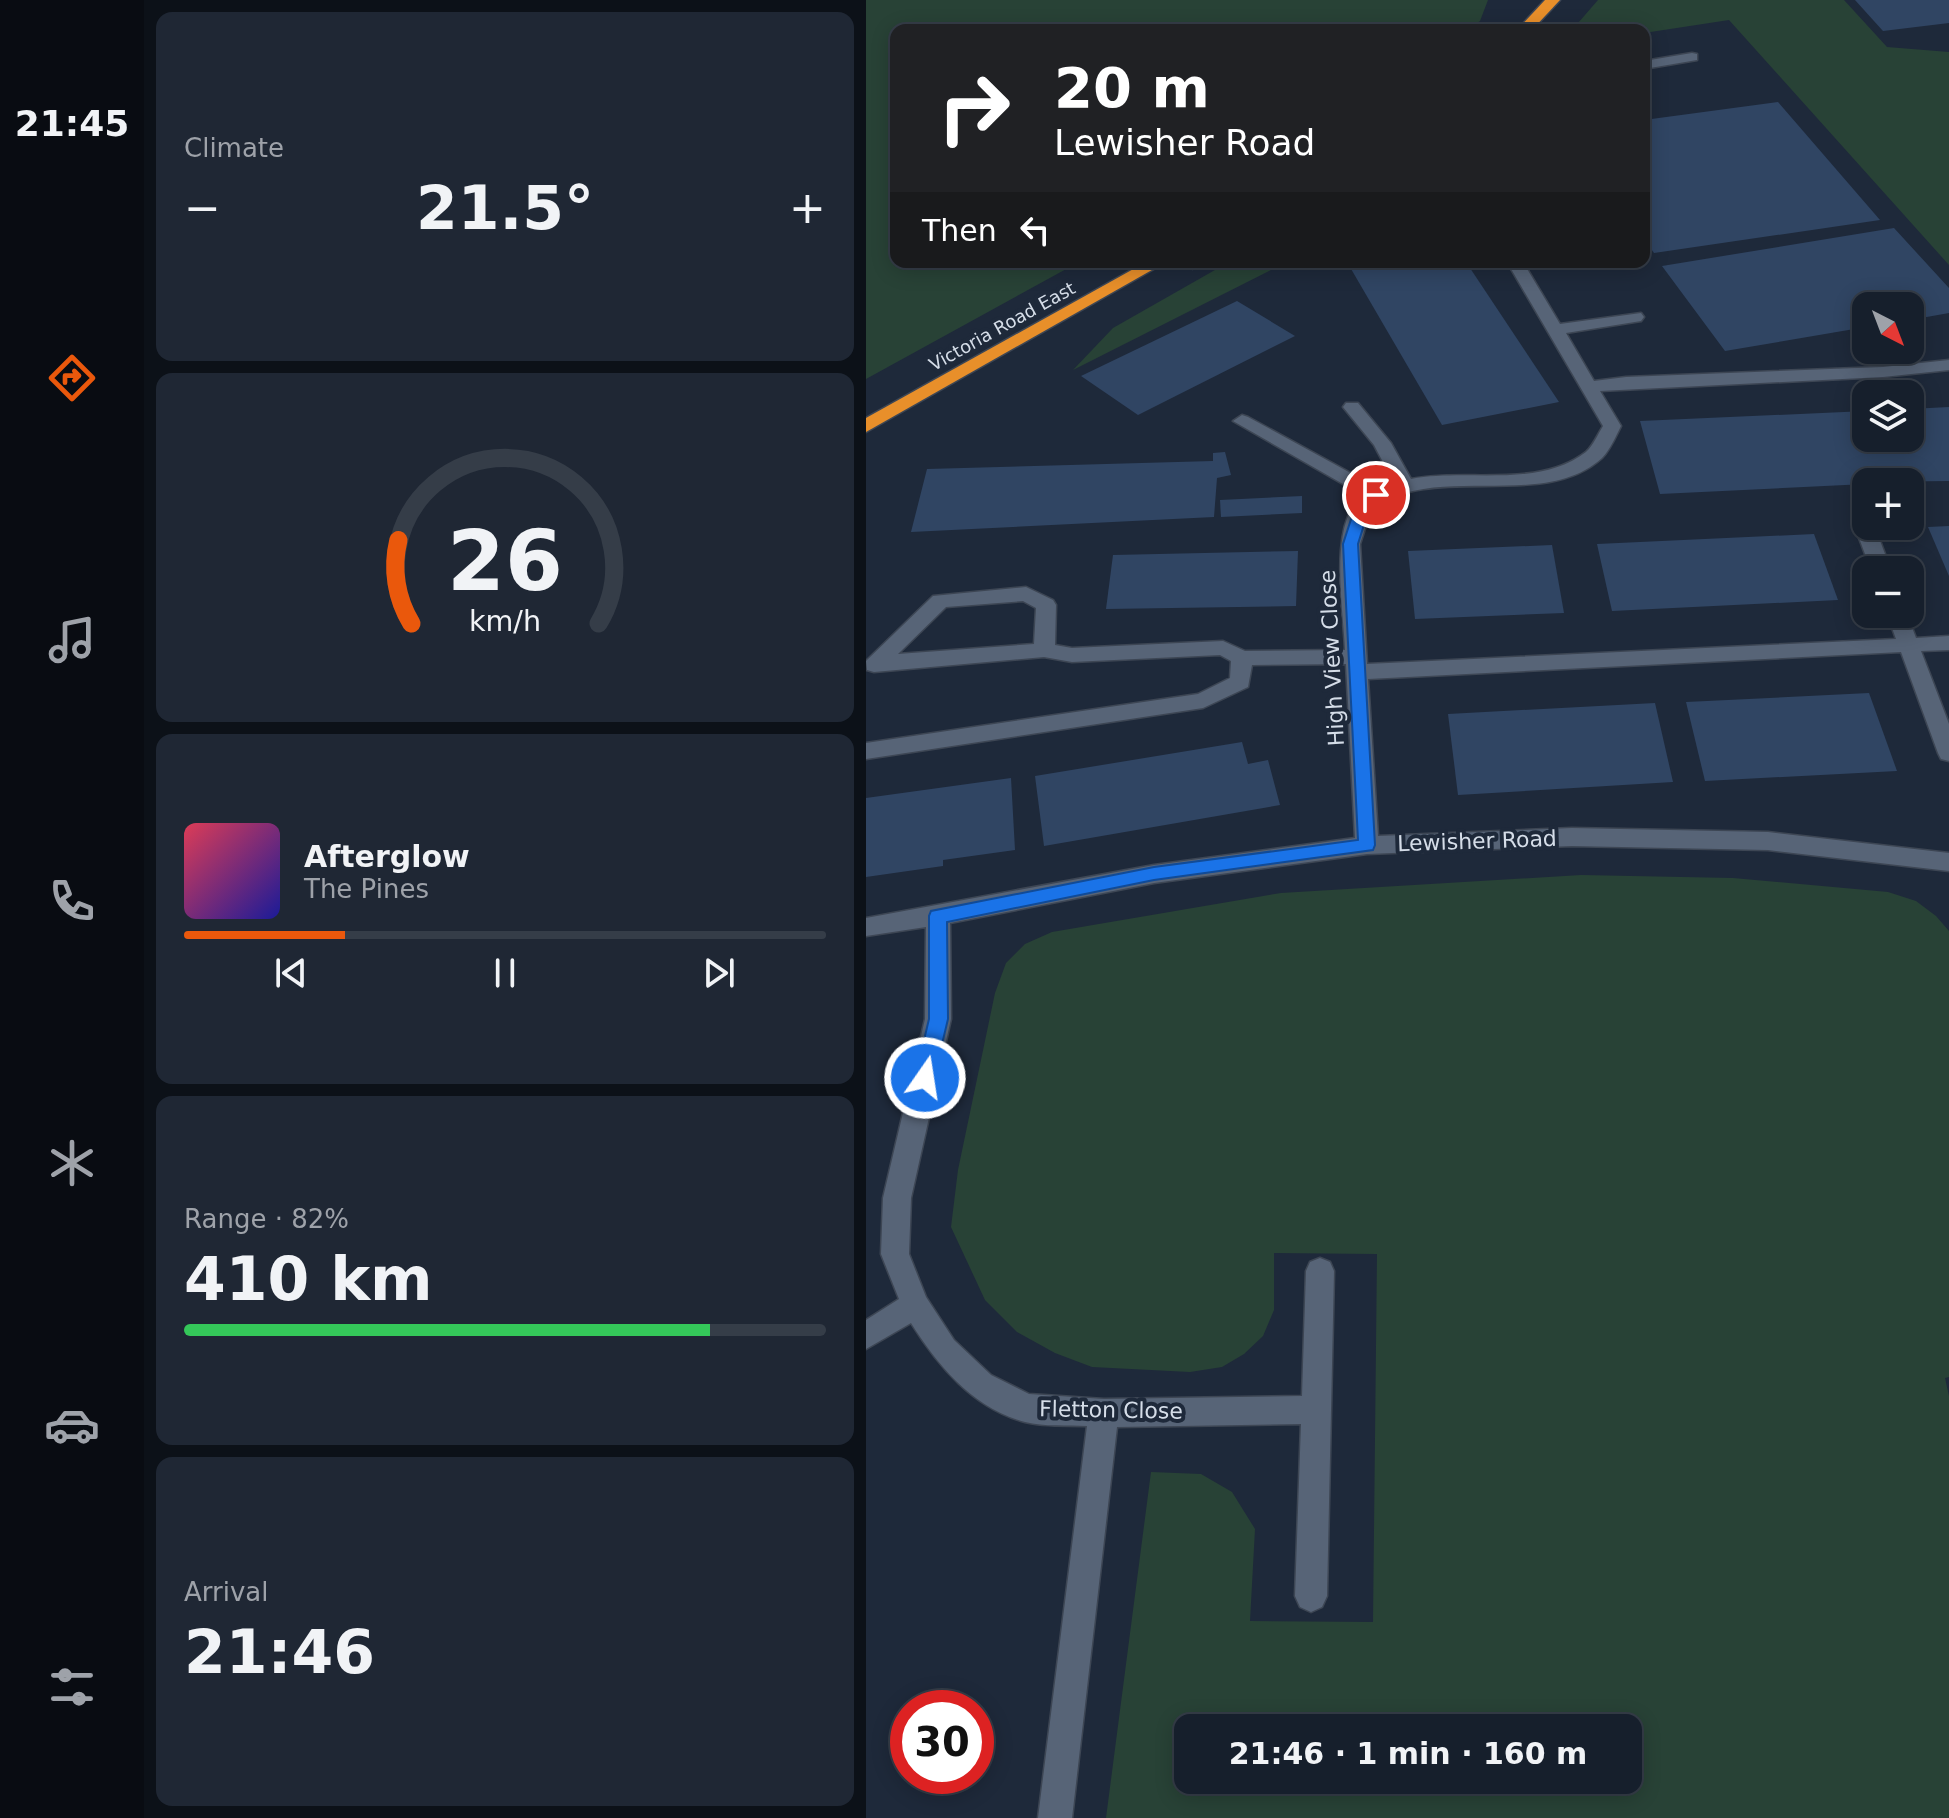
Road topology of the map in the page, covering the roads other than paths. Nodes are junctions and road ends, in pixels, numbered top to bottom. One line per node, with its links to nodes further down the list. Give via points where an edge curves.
1 (1553, 0): 2 (highway)
2 (1530, 24)
3 (1692, 57): 4 (street)
4 (1650, 64)
5 (1147, 268): 13 (highway, Victoria Road East)
6 (1518, 268): 8 (street)
7 (1635, 317): 8 (street)
8 (1554, 330): 10 (street)
9 (1949, 365): 10 (street)
10 (1587, 387): 14 (street, via 1612,426 1607,442 1583,464 1540,477)
11 (1352, 407): 14 (street, via 1382,443)
12 (1242, 421): 15 (street)
13 (866, 426)
14 (1405, 486): 15 (street)
15 (1376, 495): 21 (street, High View Close, via 1362,507 1350,544)
16 (1902, 628): 18 (street)
17 (1949, 643): 18 (street)
18 (1909, 645): 21 (street); 24 (street)
19 (1044, 650): 20 (street, via 1072,655 1223,648); 22 (street); 22 (street, via 1046,605 1026,594 940,601)
20 (1242, 658): 21 (street); 23 (street, via 1240,682 1203,701)
21 (1357, 665): 25 (street, High View Close)
22 (871, 668)
23 (866, 751)
24 (1949, 753)
25 (1367, 845): 26 (street, Lewisher Road, via 1572,837 1768,841); 27 (street, Lewisher Road, via 1154,874)
26 (1949, 862)
27 (938, 916): 28 (street, Lewisher Road); 30 (street, Fletton Close, via 938,1019 897,1198 895,1254)
28 (866, 927)
29 (1320, 1271): 32 (street)
30 (915, 1304): 31 (street); 33 (street, Fletton Close, via 944,1350 981,1385 1027,1408)
31 (866, 1336)
32 (1316, 1410): 33 (street, Fletton Close); 34 (street)
33 (1104, 1413): 35 (street)
34 (1311, 1596)
35 (1055, 1818)

